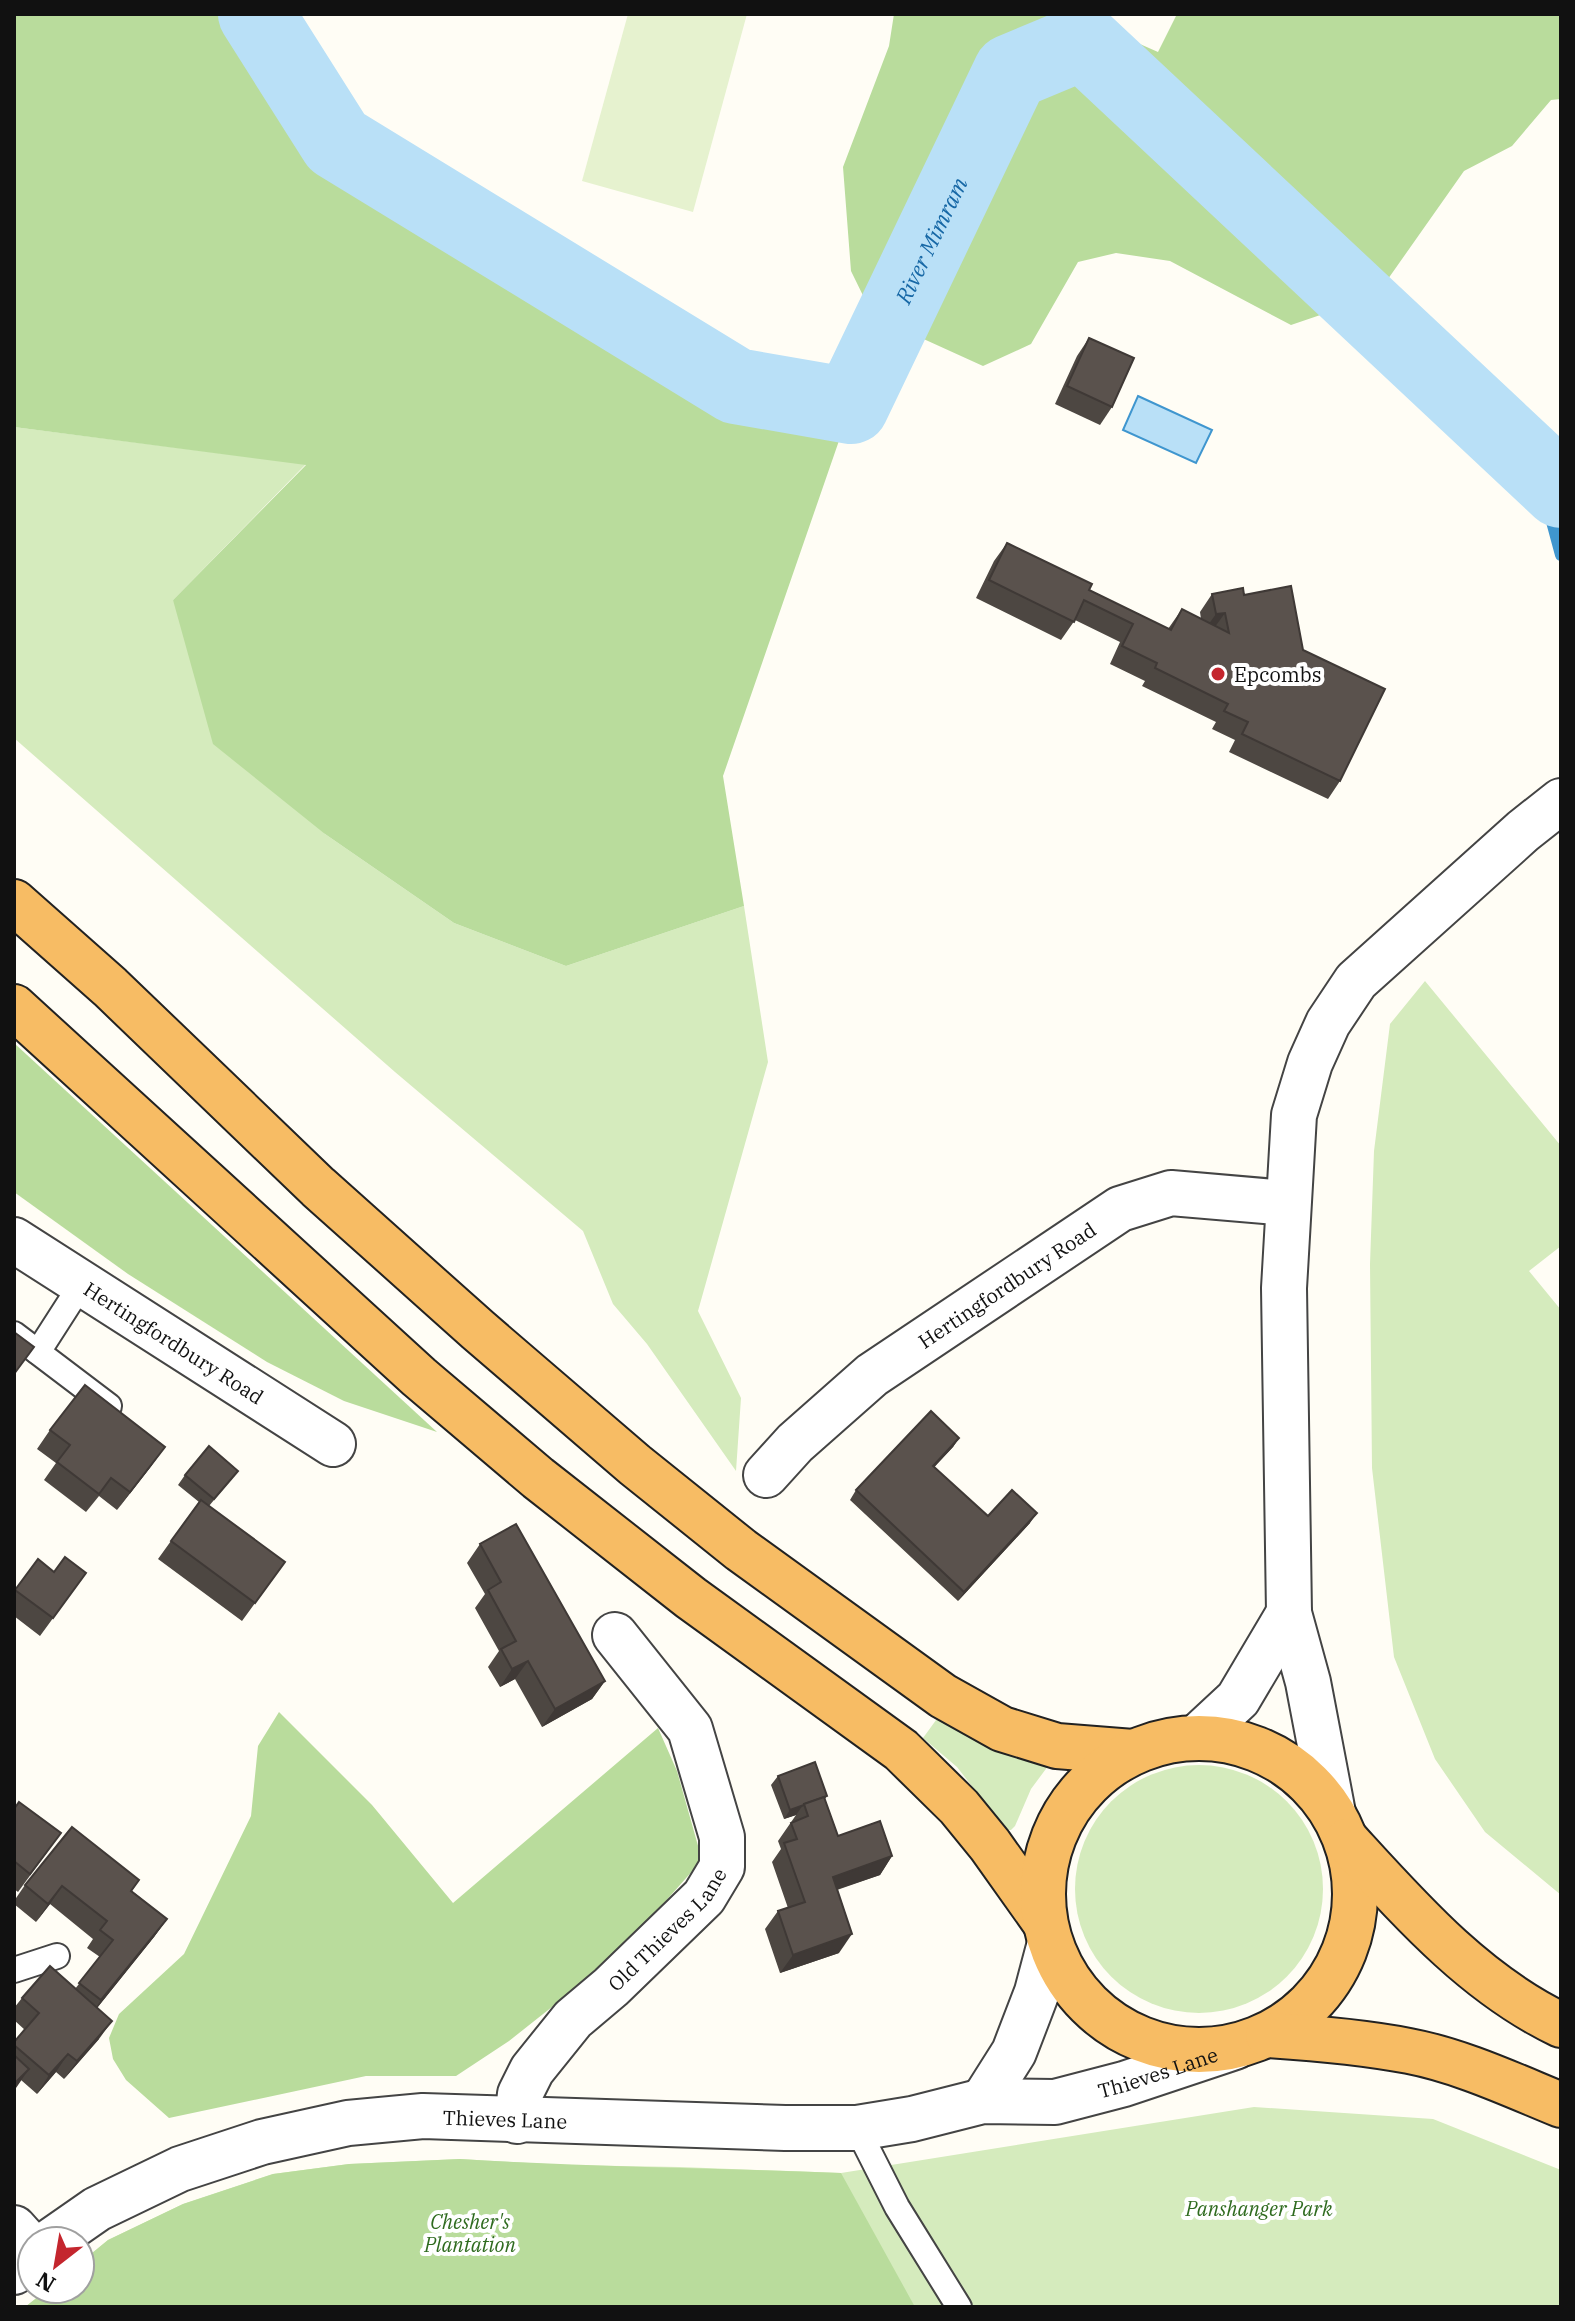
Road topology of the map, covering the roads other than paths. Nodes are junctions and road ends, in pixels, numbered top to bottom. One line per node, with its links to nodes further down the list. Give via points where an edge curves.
1 (1561, 801): 4 (street, via 1356,981 1310,1063 1294,1115)
2 (14, 902): 15 (highway, via 478,1330 741,1550 943,1696 1002,1729 1057,1746)
3 (14, 1007): 17 (highway, via 526,1468 691,1598 901,1750 990,1845)
4 (1287, 1203): 11 (street, Hertingfordbury Road, via 1171,1193 1120,1209 872,1375); 12 (street)
5 (14, 1240): 6 (street, Hertingfordbury Road)
6 (81, 1285): 8 (lane); 10 (street, Hertingfordbury Road)
7 (14, 1334): 8 (lane)
8 (38, 1352): 9 (lane)
9 (130, 1422)
10 (333, 1444)
11 (766, 1475)
12 (1289, 1613): 14 (street, via 1238,1699); 16 (street)
13 (615, 1635): 24 (street, Old Thieves Lane, via 690,1729 722,1837 722,1867 704,1897 573,2019 532,2070 520,2094)
14 (1196, 1738): 15 (highway); 16 (highway, via 1237,1743 1275,1757 1307,1782)
15 (1133, 1752): 17 (highway, via 1098,1774 1071,1804 1051,1840 1043,1880)
16 (1340, 1827): 20 (highway, via 1407,1907 1472,1968); 21 (highway, via 1355,1878 1354,1917 1345,1953 1326,1987 1300,2015)
17 (1047, 1932): 21 (highway, via 1070,1984 1102,2018 1143,2041 1188,2051); 22 (street, via 1037,1992 1014,2052)
18 (57, 1956): 19 (lane)
19 (14, 1970)
20 (1561, 2025)
21 (1251, 2041): 22 (street, Thieves Lane, via 1055,2102); 23 (highway, via 1334,2039 1412,2052)
22 (983, 2101): 25 (street, Thieves Lane)
23 (1561, 2105)
24 (517, 2121): 25 (street, Thieves Lane); 26 (street, Thieves Lane, via 423,2116 348,2123 262,2142 180,2169)
25 (857, 2128): 27 (lane, via 897,2207)
26 (74, 2225)
27 (959, 2307)

